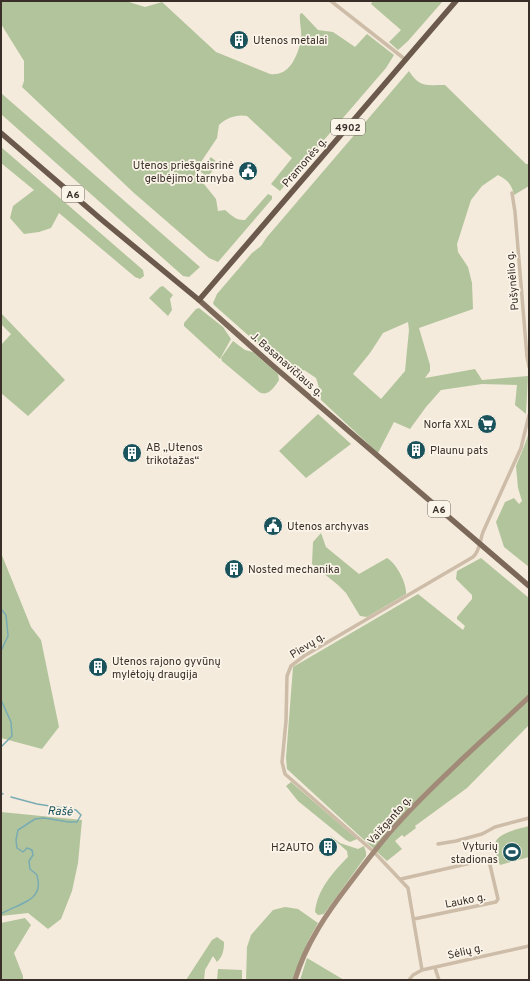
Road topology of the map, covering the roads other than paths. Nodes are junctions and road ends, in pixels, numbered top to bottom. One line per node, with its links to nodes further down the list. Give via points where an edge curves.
1 (331, 1): 3 (street)
2 (456, 1): 3 (highway, Pramonės g. / 4902)
3 (406, 60): 6 (highway, Pramonės g. / 4902)
4 (1, 133): 6 (highway, J. Basanavičiaus g. / A6)
5 (512, 193): 8 (street, Pušynėlio g.)
6 (199, 300): 11 (main road, J. Basanavičiaus g. / A6)
7 (529, 316): 8 (street)
8 (524, 318): 9 (street, Pušynėlio g.)
9 (529, 367)
10 (529, 415): 11 (street, via 521,448)
11 (479, 543): 12 (main road, J. Basanavičiaus g. / A6); 16 (street, Pievų g., via 478,553 473,557 290,666 287,676 282,762 285,774)
12 (529, 586)
13 (529, 697): 16 (main road, Vaižganto g., via 425,795)
14 (529, 818): 15 (street, via 495,827 475,836)
15 (438, 844)
16 (374, 852): 17 (street); 22 (main road, Vaižganto g., via 322,921 305,954)
17 (401, 880): 18 (street, via 410,893); 18 (street, Lauko g., via 484,860 490,865 498,899 496,902)
18 (414, 919): 21 (street)
19 (529, 946): 20 (street, Sėlių g.)
20 (435, 968): 21 (street, Sėlių g.); 24 (street)
21 (422, 970): 23 (street, Sėlių g., via 416,972)
22 (296, 980)
23 (409, 980)
24 (439, 980)

